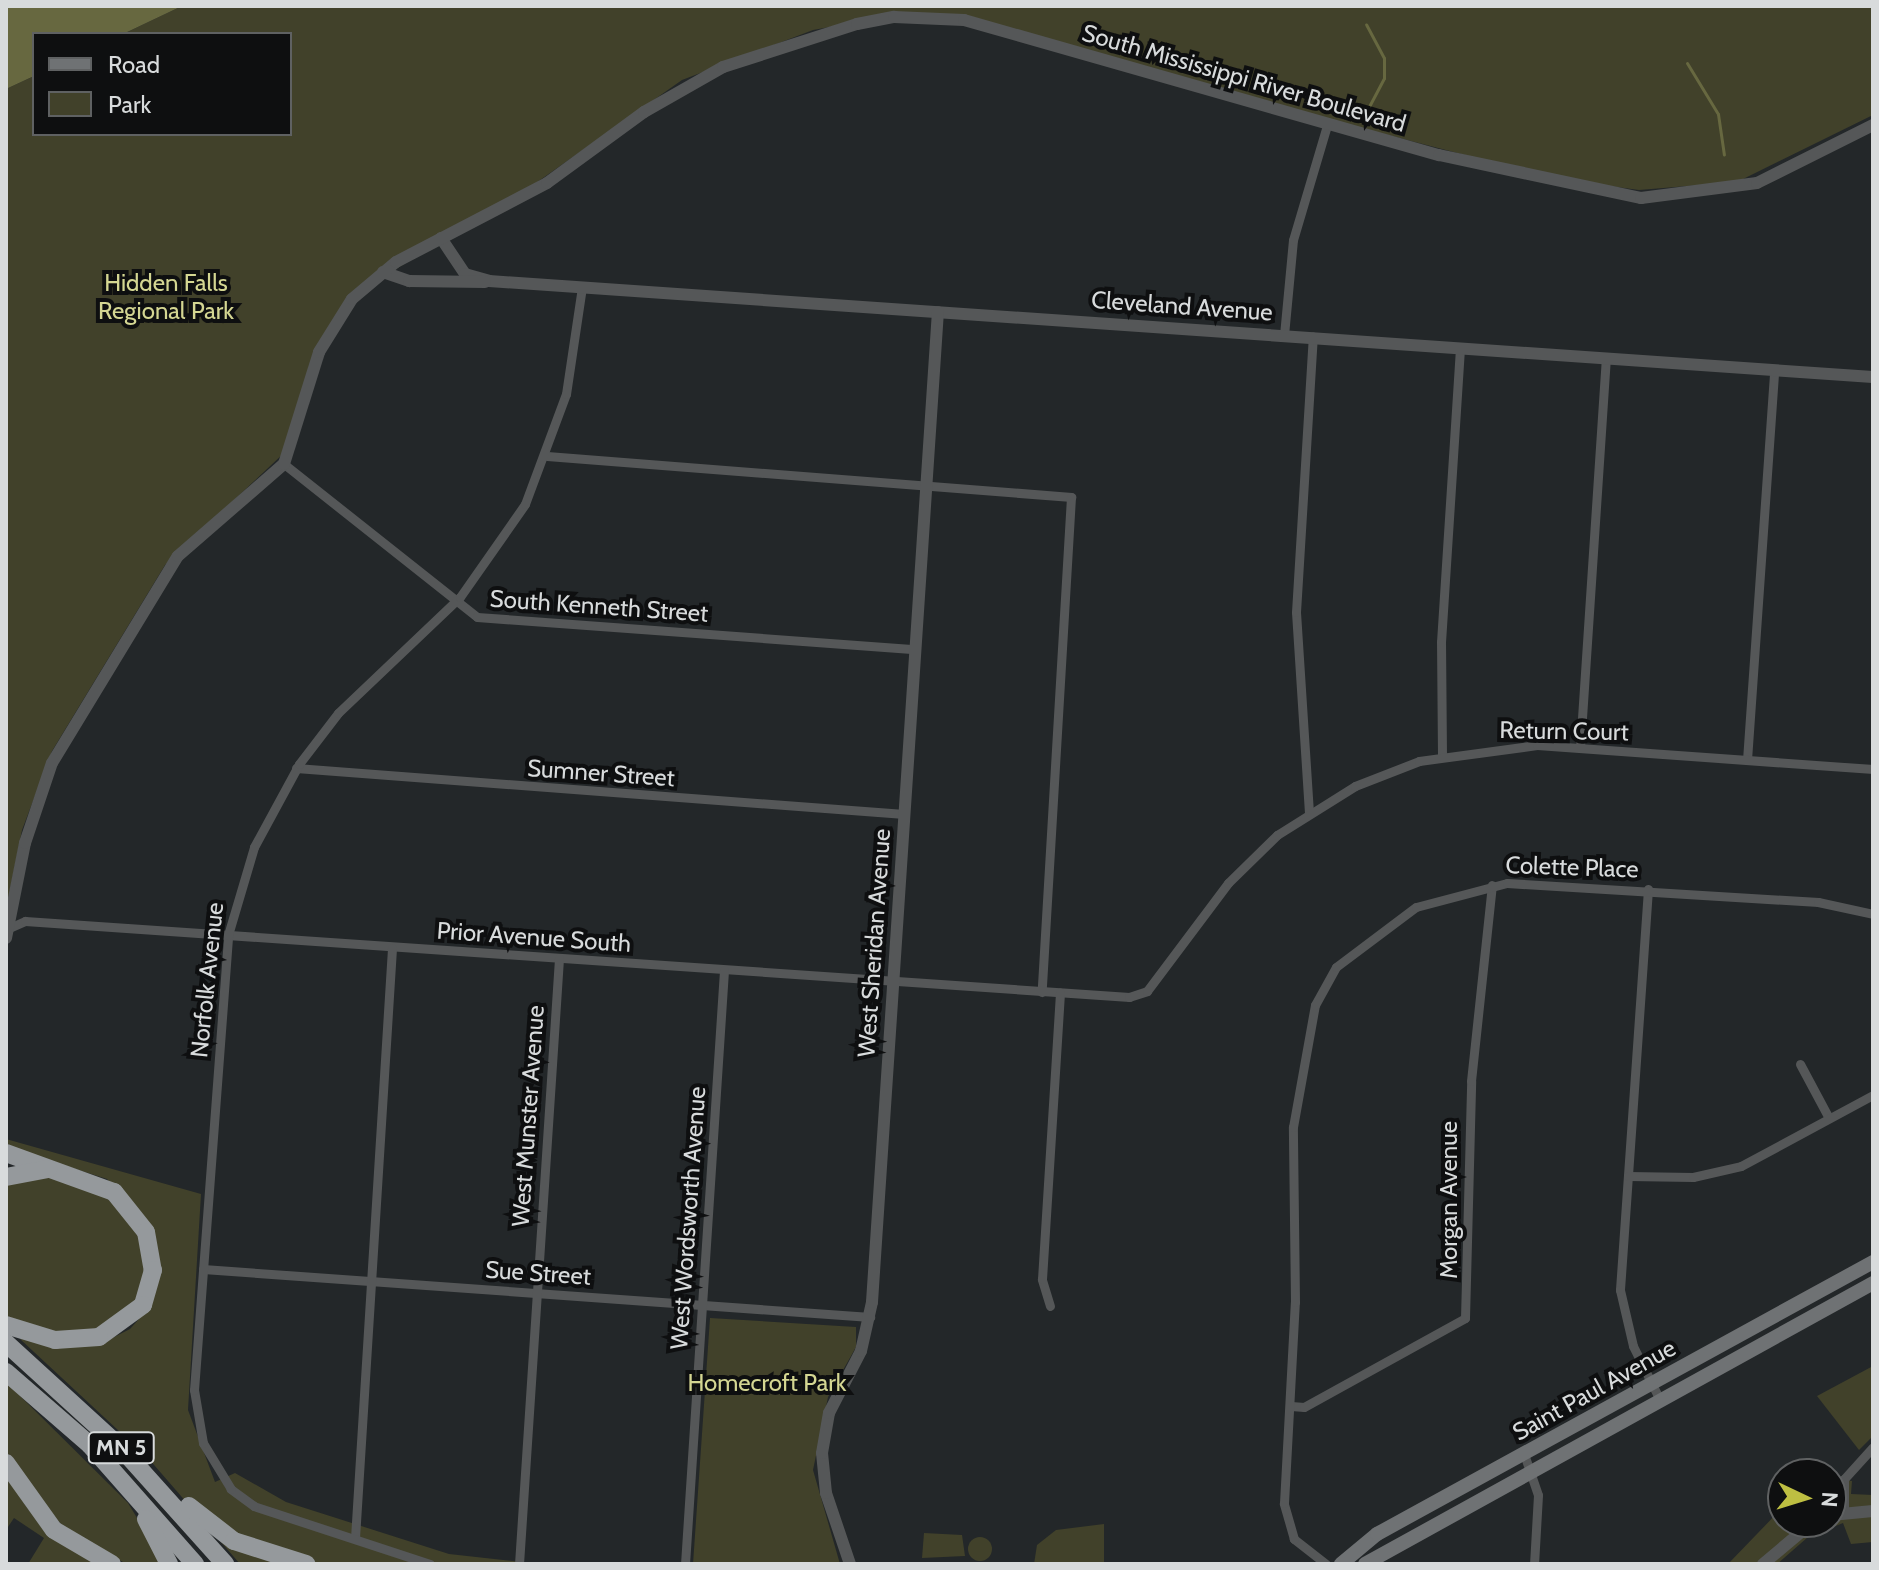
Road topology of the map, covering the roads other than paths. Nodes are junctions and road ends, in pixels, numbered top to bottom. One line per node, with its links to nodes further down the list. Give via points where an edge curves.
1 (1327, 125): 2 (street, South Mississippi River Boulevard, via 1609,195 1669,199 1757,183); 3 (street, South Mississippi River Boulevard, via 964,20 894,17 769,50 685,85 547,183); 8 (street, via 1293,240)
2 (1873, 125)
3 (441, 238): 4 (street, South Mississippi River Boulevard); 5 (street, Cleveland Avenue, via 465,274)
4 (383, 272): 5 (street, Cleveland Avenue, via 409,281); 15 (street, South Mississippi River Boulevard, via 329,333)
5 (489, 281): 6 (street, Cleveland Avenue)
6 (582, 287): 7 (street, Cleveland Avenue); 14 (street, Norfolk Avenue, via 573,363)
7 (938, 312): 8 (street, Cleveland Avenue); 16 (street, West Sheridan Avenue)
8 (1284, 335): 9 (street, Cleveland Avenue)
9 (1313, 337): 10 (street, Cleveland Avenue); 24 (street, via 1296,612)
10 (1460, 348): 11 (street, Cleveland Avenue); 20 (street, via 1441,642)
11 (1606, 358): 12 (street, Cleveland Avenue); 19 (street)
12 (1774, 370): 13 (street, Cleveland Avenue); 21 (street)
13 (1873, 377)
14 (547, 456): 16 (street); 17 (street, Norfolk Avenue, via 506,535)
15 (284, 464): 17 (street, South Kenneth Street); 29 (street, via 178,556 148,599 52,763)
16 (926, 483): 18 (street, West Sheridan Avenue); 36 (street, via 1071,497)
17 (455, 602): 18 (street, South Kenneth Street, via 487,619); 22 (street, Norfolk Avenue, via 338,713)
18 (915, 649): 25 (street, West Sheridan Avenue)
19 (1580, 748): 20 (street, Return Court); 21 (street, Return Court)
20 (1442, 755): 24 (street, Return Court, via 1387,772)
21 (1747, 760): 23 (street, Return Court)
22 (296, 768): 25 (street, Sumner Street); 30 (street, Norfolk Avenue, via 247,866)
23 (1873, 769)
24 (1309, 813): 37 (street, Return Court, via 1228,883 1142,995)
25 (904, 814): 35 (street, West Sheridan Avenue)
26 (1492, 885): 27 (street, Colette Place); 58 (street, Colette Place, via 1442,896 1375,932 1336,967 1315,1005 1293,1127); 58 (street, Morgan Avenue, via 1471,1081 1465,1318 1304,1407)
27 (1648, 889): 28 (street, Colette Place, via 1818,902); 43 (street)
28 (1873, 914)
29 (7, 929): 30 (street, Prior Avenue South, via 25,921); 31 (street)
30 (228, 935): 32 (street, Prior Avenue South); 46 (street, Norfolk Avenue)
31 (6, 938)
32 (392, 948): 33 (street, Prior Avenue South); 47 (street)
33 (559, 958): 34 (street, Prior Avenue South); 49 (street, West Munster Avenue)
34 (724, 970): 35 (street, Prior Avenue South); 50 (street, West Wordsworth Avenue)
35 (893, 981): 36 (street, Prior Avenue South); 52 (street, West Sheridan Avenue)
36 (1042, 992): 37 (street, Prior Avenue South)
37 (1060, 993): 51 (street, via 1042,1279)
38 (1800, 1064): 40 (street)
39 (1873, 1095): 40 (street)
40 (1829, 1118): 43 (street, via 1717,1173)
41 (6, 1153): 42 (highway)
42 (59, 1168): 44 (highway); 53 (highway, via 93,1179 133,1210 151,1245 149,1294 126,1324 82,1341)
43 (1628, 1176): 56 (street, via 1622,1310)
44 (6, 1177)
45 (1873, 1262): 56 (main road, Saint Paul Avenue)
46 (203, 1269): 47 (street, Sue Street); 68 (street, Norfolk Avenue, via 194,1390 203,1443 231,1489 254,1506)
47 (373, 1282): 49 (street, Sue Street); 68 (street)
48 (1873, 1283): 57 (main road, Saint Paul Avenue)
49 (537, 1293): 50 (street, Sue Street); 76 (street, West Munster Avenue)
50 (702, 1304): 52 (street, Sue Street); 77 (street, West Wordsworth Avenue)
51 (1050, 1306)
52 (870, 1317): 78 (street, West Sheridan Avenue, via 829,1413 822,1453 826,1493)
53 (6, 1325)
54 (6, 1343): 64 (highway, MN 5)
55 (6, 1372): 65 (highway, MN 5)
56 (1650, 1383): 57 (street); 60 (main road, Saint Paul Avenue)
57 (1660, 1400): 62 (main road, Saint Paul Avenue)
58 (1291, 1406): 79 (street, Colette Place, via 1285,1516 1294,1539)
59 (1873, 1447): 63 (street)
60 (1524, 1454): 62 (street); 80 (main road, Saint Paul Avenue, via 1377,1534)
61 (6, 1463): 70 (highway, via 48,1524)
62 (1533, 1471): 81 (main road, Saint Paul Avenue); 82 (street)
63 (1847, 1476)
64 (149, 1478): 73 (highway, MN 5); 74 (highway, via 234,1541)
65 (128, 1485): 71 (highway); 72 (highway, MN 5)
66 (1873, 1511): 67 (street)
67 (1847, 1512)
68 (355, 1538): 75 (street)
69 (1794, 1538): 83 (street)
70 (112, 1564)
71 (169, 1564)
72 (195, 1564)
73 (225, 1564)
74 (306, 1564)
75 (430, 1564)
76 (519, 1564)
77 (685, 1564)
78 (850, 1564)
79 (1326, 1564)
80 (1341, 1564)
81 (1365, 1564)
82 (1534, 1564)
83 (1763, 1564)

